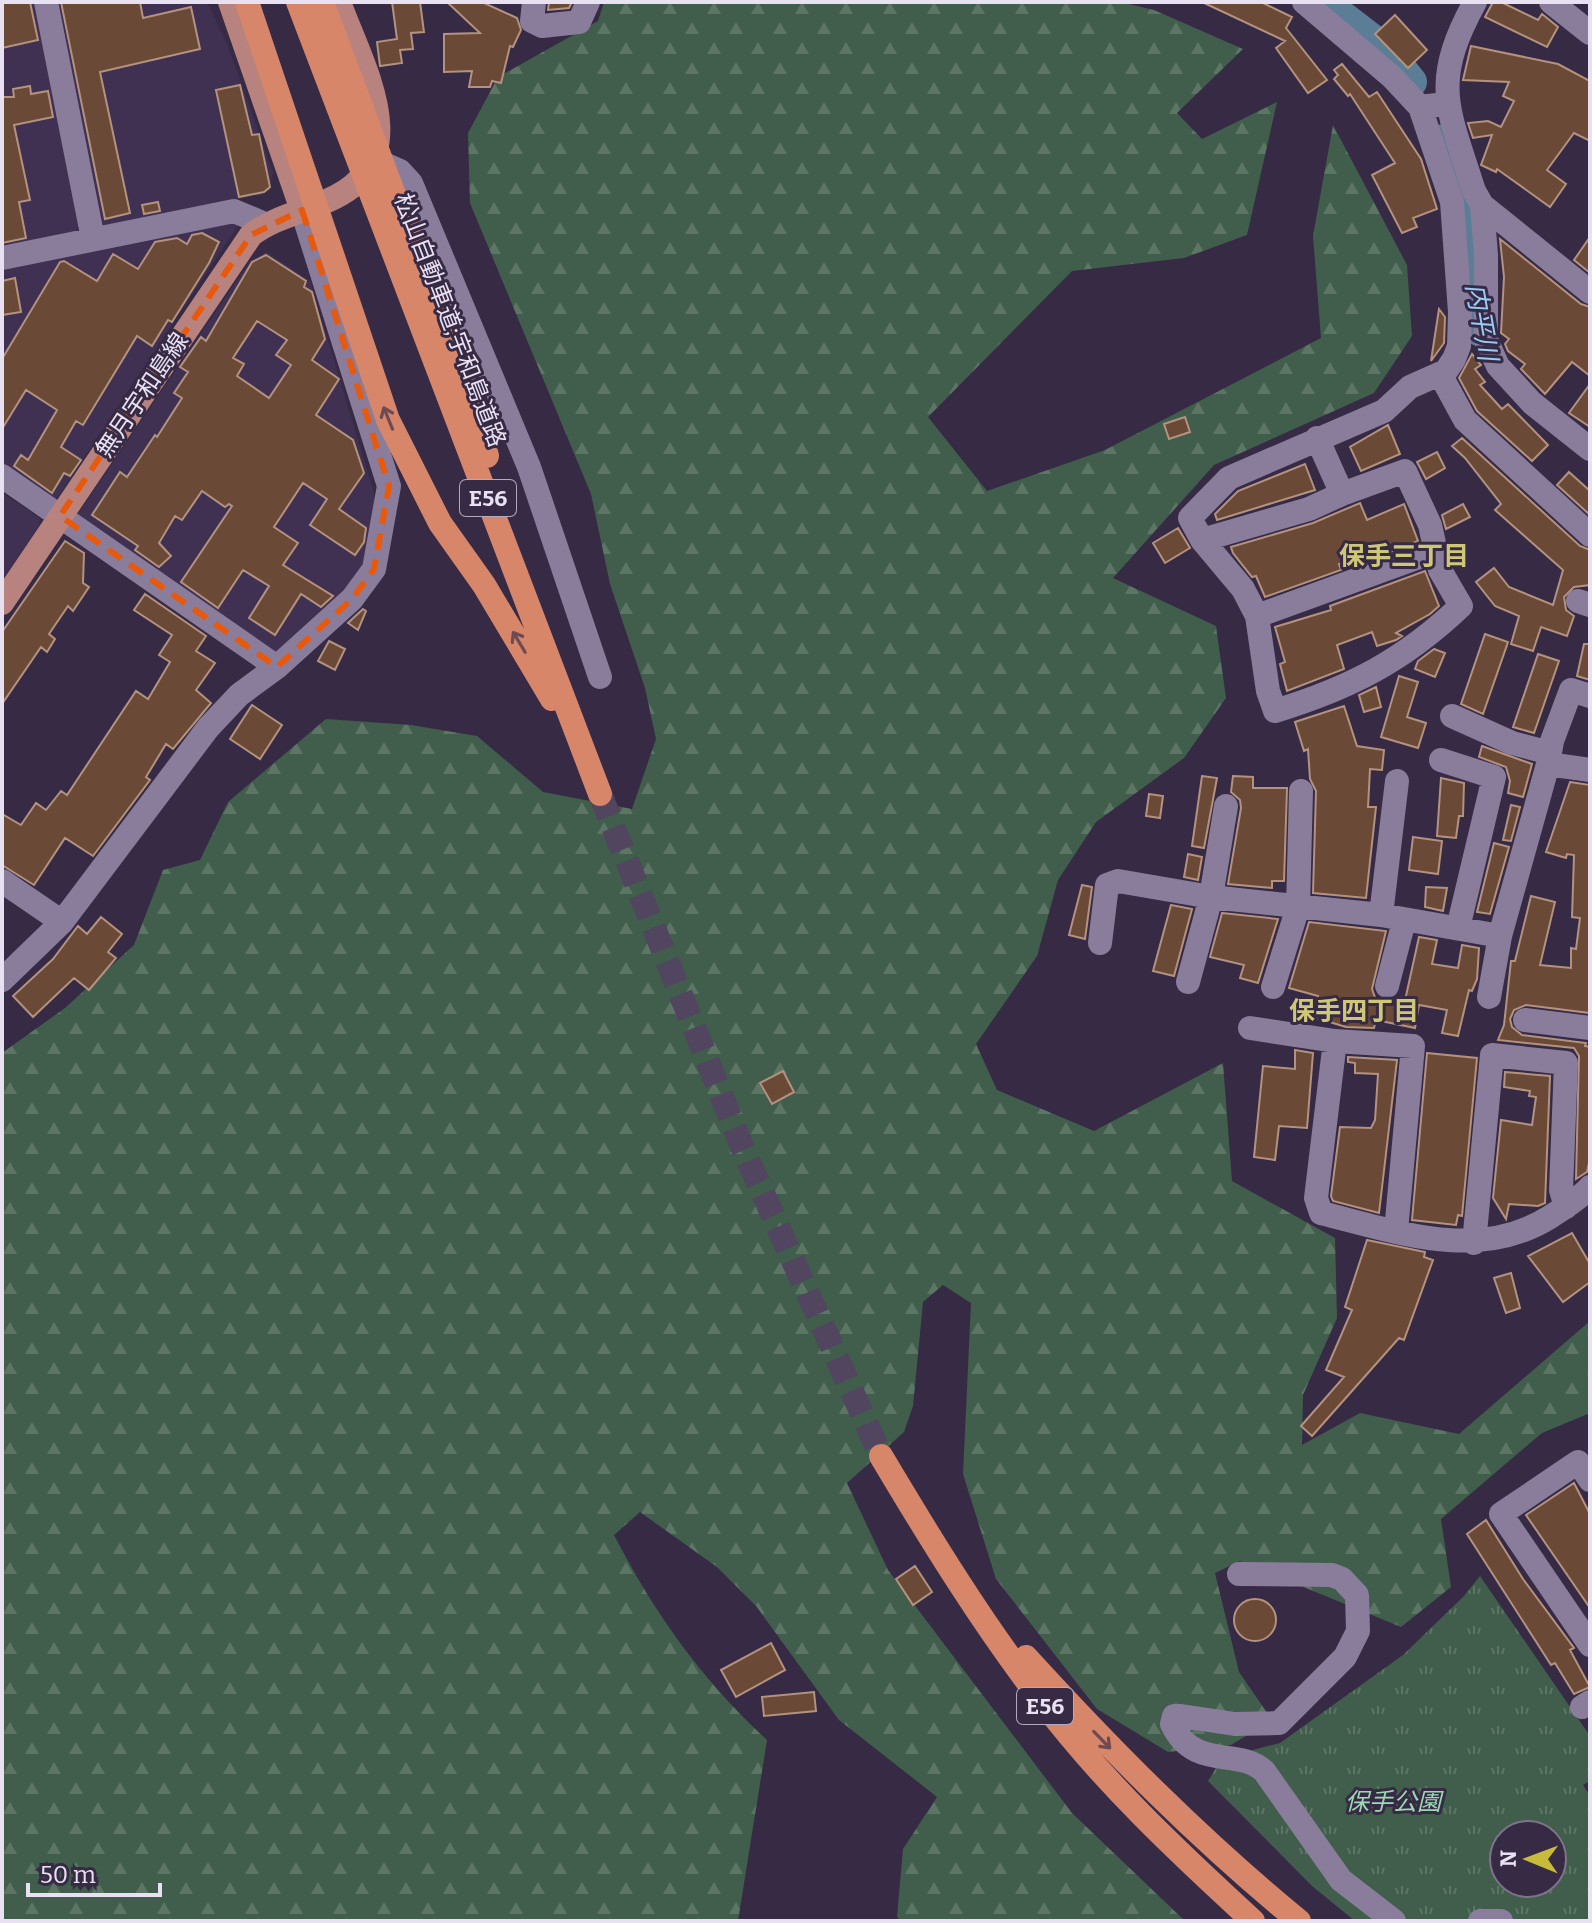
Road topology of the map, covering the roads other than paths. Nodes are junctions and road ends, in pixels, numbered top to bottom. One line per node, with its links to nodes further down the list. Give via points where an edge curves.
1 (46, 2): 20 (street)
2 (230, 2): 18 (main road)
3 (247, 2): 38 (highway, one-way to 3, via 418,484 388,420)
4 (298, 2): 16 (highway, 松山自動車道;宇和島道路)
5 (322, 2): 16 (highway)
6 (339, 2): 15 (main road, via 379,119)
7 (534, 2): 8 (street, via 532,21 542,26 579,22)
8 (588, 2)
9 (1304, 2): 14 (street)
10 (1475, 2): 13 (street, via 1451,52)
11 (1551, 2): 12 (street)
12 (1590, 33)
13 (1446, 105): 14 (street); 17 (street)
14 (1420, 107): 23 (street, via 1452,202 1457,244 1459,346)
15 (375, 160): 18 (main road, 無月宇和島線, via 350,189); 35 (street, via 400,171 411,183 529,467)
16 (384, 196): 38 (highway, via 476,414 515,567)
17 (1482, 205): 22 (street); 25 (street, via 1486,340 1498,366 1542,412)
18 (302, 210): 19 (main road, 無月宇和島線); 34 (street, via 389,486 374,569 352,599)
19 (265, 224): 20 (street, via 234,211); 28 (main road, 無月宇和島線, via 251,235)
20 (93, 239): 21 (street)
21 (2, 258)
22 (1590, 292)
23 (1440, 374): 24 (street, via 1410,387 1384,411); 29 (street, via 1465,420)
24 (1317, 438): 27 (street); 30 (street, via 1229,478 1190,518)
25 (1590, 449)
26 (2, 476): 28 (street)
27 (1342, 494): 30 (street); 31 (street, via 1405,471 1430,525)
28 (60, 516): 32 (main road, 無月宇和島線); 34 (street)
29 (1590, 535)
30 (1202, 540): 33 (street, via 1243,589)
31 (1433, 552): 33 (street); 33 (street, via 1461,606 1396,661 1327,695 1275,711)
32 (2, 603)
33 (1257, 616)
34 (277, 667): 50 (street, via 239,695 208,728)
35 (600, 677)
36 (1590, 696): 39 (street, via 1571,690)
37 (1452, 716): 39 (street)
38 (586, 758): 44 (highway)
39 (1549, 759): 41 (street); 52 (street)
40 (1441, 760): 51 (street, via 1494,777)
41 (1590, 770)
42 (1397, 781): 49 (street)
43 (1301, 791): 48 (street)
44 (600, 794)
45 (1226, 806): 47 (street)
46 (2, 881): 50 (street)
47 (1211, 897): 48 (street); 53 (street, via 1118,881 1107,885); 55 (street)
48 (1298, 907): 49 (street); 57 (street)
49 (1392, 918): 51 (street); 56 (street)
50 (62, 922): 54 (street)
51 (1458, 928): 52 (street)
52 (1500, 936): 58 (street)
53 (1100, 943)
54 (2, 980)
55 (1188, 982)
56 (1387, 986)
57 (1273, 987)
58 (1489, 997)
59 (1525, 1020): 61 (street)
60 (1250, 1028): 62 (street)
61 (1590, 1028)
62 (1335, 1041): 65 (street, via 1316,1198 1321,1213); 65 (street, via 1413,1046)
63 (1590, 1187): 64 (street)
64 (1578, 1208): 66 (street, via 1512,1236); 66 (street, via 1561,1190 1566,1063 1492,1055); 67 (street)
65 (1396, 1231): 66 (street)
66 (1474, 1243)
67 (1511, 1252)
68 (881, 1456): 71 (highway, E56)
69 (1590, 1480): 72 (street, via 1578,1462 1501,1514)
70 (1239, 1574): 77 (street, via 1342,1579 1357,1595 1358,1631 1345,1657 1279,1723 1174,1716 1178,1738 1209,1757 1255,1763 1341,1880)
71 (955, 1578): 73 (highway, E56, via 1043,1704); 76 (highway, one-way to 76, via 1148,1786 1225,1861)
72 (1590, 1645)
73 (1171, 1846): 74 (highway); 75 (highway, E56)
74 (1234, 1921)
75 (1253, 1921)
76 (1299, 1921)
77 (1394, 1921)
78 (1480, 1921): 79 (street)
79 (1501, 1921)

